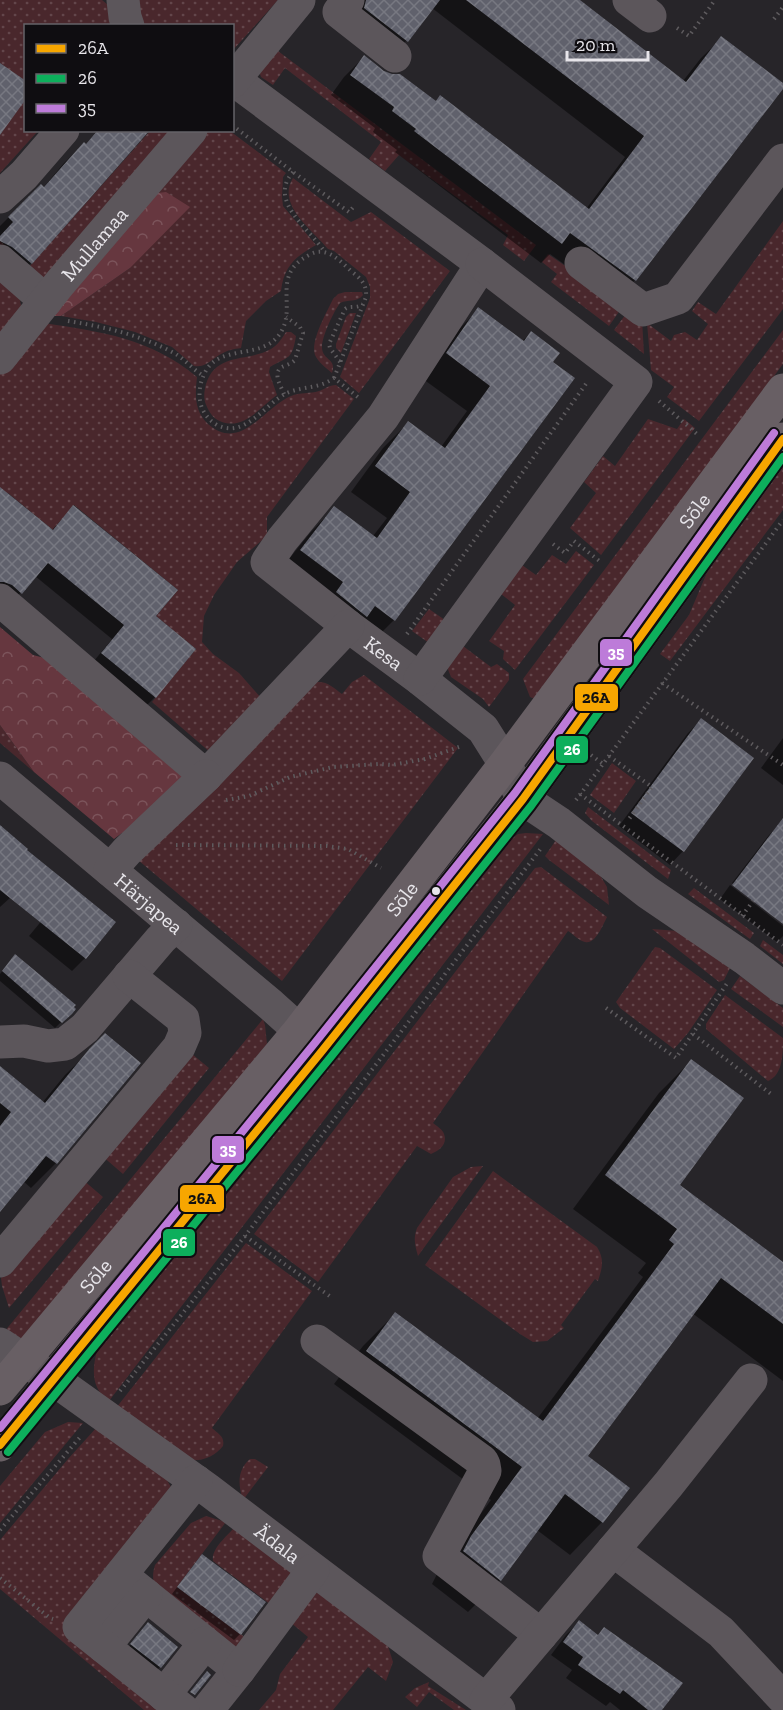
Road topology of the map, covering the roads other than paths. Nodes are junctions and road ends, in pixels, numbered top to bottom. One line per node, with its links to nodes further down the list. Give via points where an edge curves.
1 (123, 0): 4 (street)
2 (299, 0): 6 (street)
3 (348, 0): 5 (street, via 339,12)
4 (127, 24)
5 (395, 56)
6 (234, 80)
7 (234, 82): 14 (street)
8 (61, 132): 11 (street)
9 (189, 132): 15 (street, Mullamaa)
10 (783, 160): 13 (street, via 678,298 643,310)
11 (0, 197)
12 (0, 261): 15 (street)
13 (581, 263)
14 (482, 264): 20 (street, Kesa, via 383,417 267,562); 21 (street, via 636,382)
15 (40, 308): 16 (street, Mullamaa)
16 (0, 358)
17 (783, 390): 22 (main road, Sõle)
18 (783, 440): 25 (main road, Sõle)
19 (0, 600): 24 (street)
20 (348, 626): 21 (street, Kesa); 24 (street)
21 (420, 679): 22 (street, Kesa, via 483,729)
22 (504, 764): 25 (street, Kesa); 30 (main road, Sõle)
23 (0, 778): 26 (street, Härjapea)
24 (211, 789): 26 (street, via 133,845)
25 (523, 799): 29 (street); 30 (main road, Sõle)
26 (110, 870): 27 (street, Härjapea)
27 (176, 925): 28 (street); 30 (street, Härjapea)
28 (129, 976): 31 (street, via 85,1028 65,1044); 32 (street, via 183,1019 182,1040)
29 (783, 988)
30 (310, 1041): 34 (main road, Sõle); 35 (main road, Sõle)
31 (0, 1042)
32 (0, 1261)
33 (317, 1341): 43 (street, via 482,1461 485,1471 439,1556)
34 (12, 1352): 35 (street, Ädala); 37 (main road, Sõle)
35 (53, 1379): 38 (main road, Sõle); 39 (street, Ädala)
36 (752, 1380): 40 (street)
37 (0, 1389)
38 (0, 1445)
39 (196, 1481): 41 (street, Ädala); 42 (street)
40 (613, 1550): 43 (street); 46 (street, via 721,1632)
41 (313, 1570): 44 (street, via 282,1613); 48 (street, Ädala)
42 (143, 1593): 44 (street); 45 (street); 45 (street, via 80,1627)
43 (541, 1635): 48 (street)
44 (214, 1650): 47 (street); 47 (street)
45 (112, 1653): 47 (street)
46 (783, 1698)
47 (176, 1701)
48 (493, 1705)

